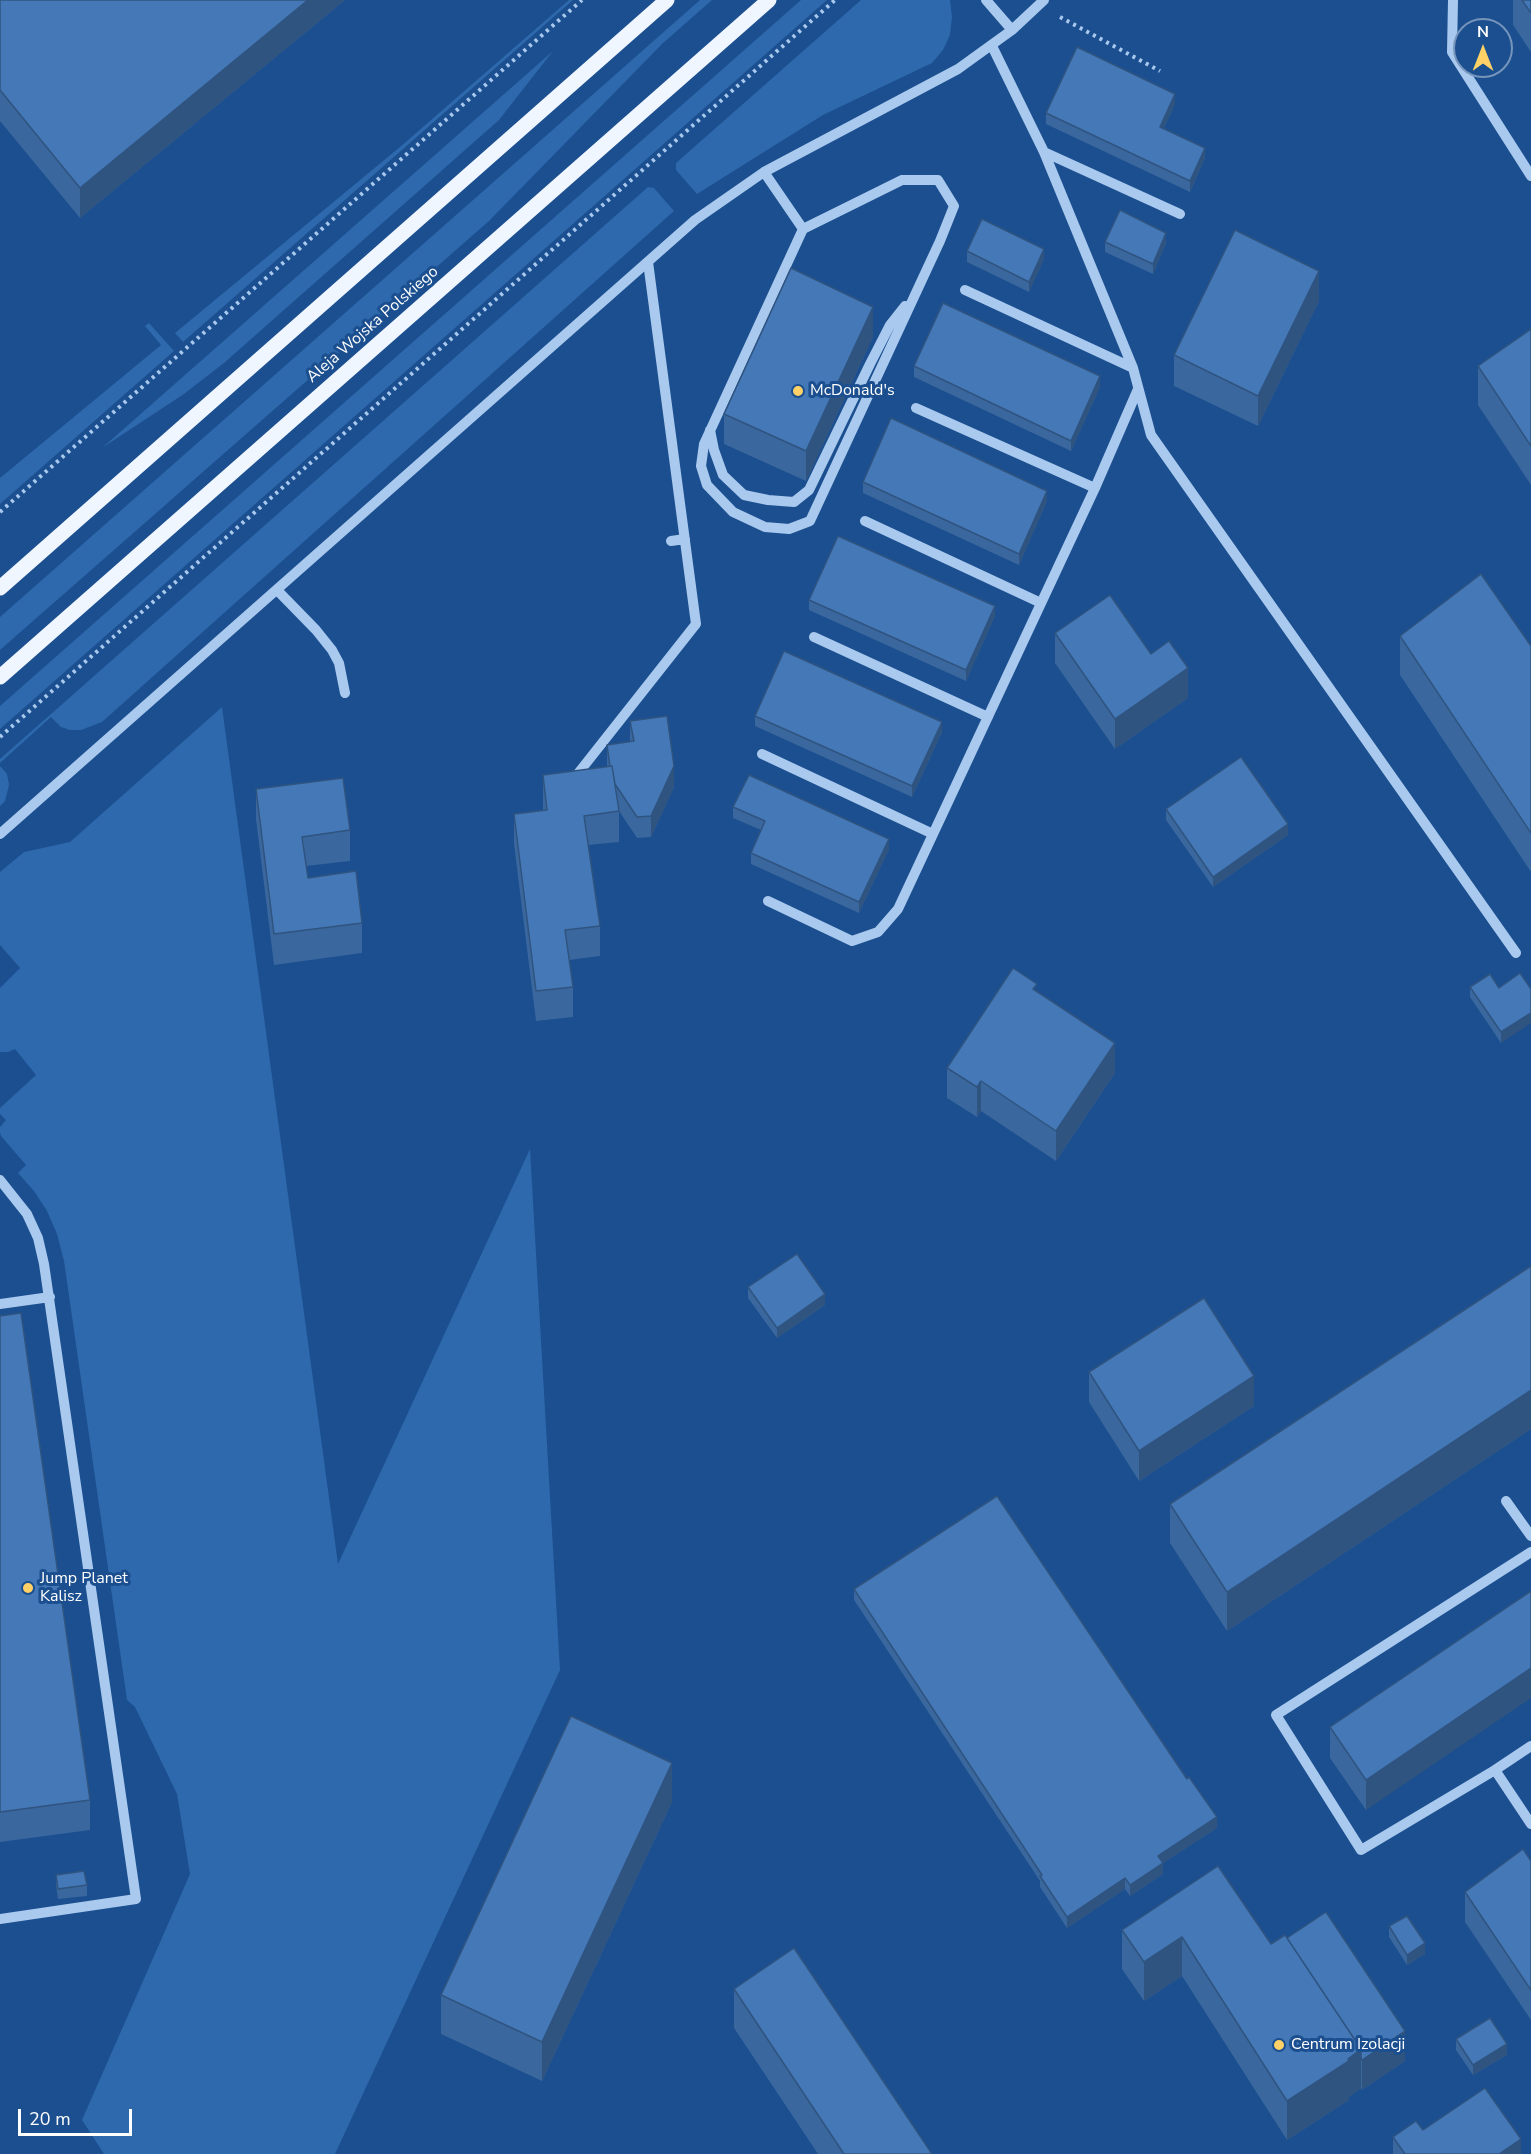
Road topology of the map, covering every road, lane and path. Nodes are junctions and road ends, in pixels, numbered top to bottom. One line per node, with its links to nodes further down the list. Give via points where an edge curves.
1 (582, 0): 24 (path)
2 (667, 0): 28 (main road)
3 (769, 0): 32 (main road, Aleja Wojska Polskiego)
4 (835, 0): 35 (path)
5 (986, 0): 8 (lane)
6 (1454, 0): 13 (lane, via 1452,52)
7 (1041, 3): 8 (lane); 10 (path)
8 (1012, 30): 9 (lane)
9 (992, 46): 11 (lane); 12 (lane, via 931,84)
10 (1160, 71)
11 (1044, 152): 14 (lane); 19 (lane)
12 (764, 172): 15 (lane); 16 (lane, via 695,220)
13 (1531, 176)
14 (1180, 214)
15 (803, 229): 18 (lane, via 902,180 938,180 954,206); 22 (lane)
16 (648, 262): 26 (lane); 29 (lane)
17 (964, 290): 19 (lane)
18 (916, 291): 22 (lane, via 890,325 809,490 794,502 744,495 723,475); 22 (lane, via 810,520 789,529 765,527 733,512 707,485 701,466)
19 (1133, 368): 20 (lane)
20 (1138, 389): 23 (lane); 41 (lane, via 1151,435)
21 (916, 408): 23 (lane)
22 (710, 430)
23 (1095, 488): 30 (lane)
24 (0, 512)
25 (865, 521): 30 (lane)
26 (685, 539): 27 (lane); 37 (lane, via 696,624)
27 (671, 541)
28 (0, 588)
29 (277, 590): 33 (lane, via 332,650); 38 (lane)
30 (1041, 603): 34 (lane)
31 (814, 637): 34 (lane)
32 (0, 677)
33 (345, 693)
34 (988, 717): 39 (lane)
35 (0, 736)
36 (762, 754): 39 (lane)
37 (576, 776)
38 (0, 834)
39 (933, 834): 40 (lane, via 898,909 878,932 852,941)
40 (768, 901)
41 (1516, 953)
42 (0, 1180): 43 (lane, via 27,1214 38,1238)
43 (50, 1297): 44 (lane); 51 (lane, via 136,1899)
44 (0, 1304)
45 (1506, 1501): 46 (lane)
46 (1531, 1536)
47 (1531, 1552): 49 (lane, via 1276,1715 1361,1850)
48 (1531, 1746): 49 (lane)
49 (1495, 1770): 50 (lane)
50 (1531, 1824)
51 (0, 1919)

